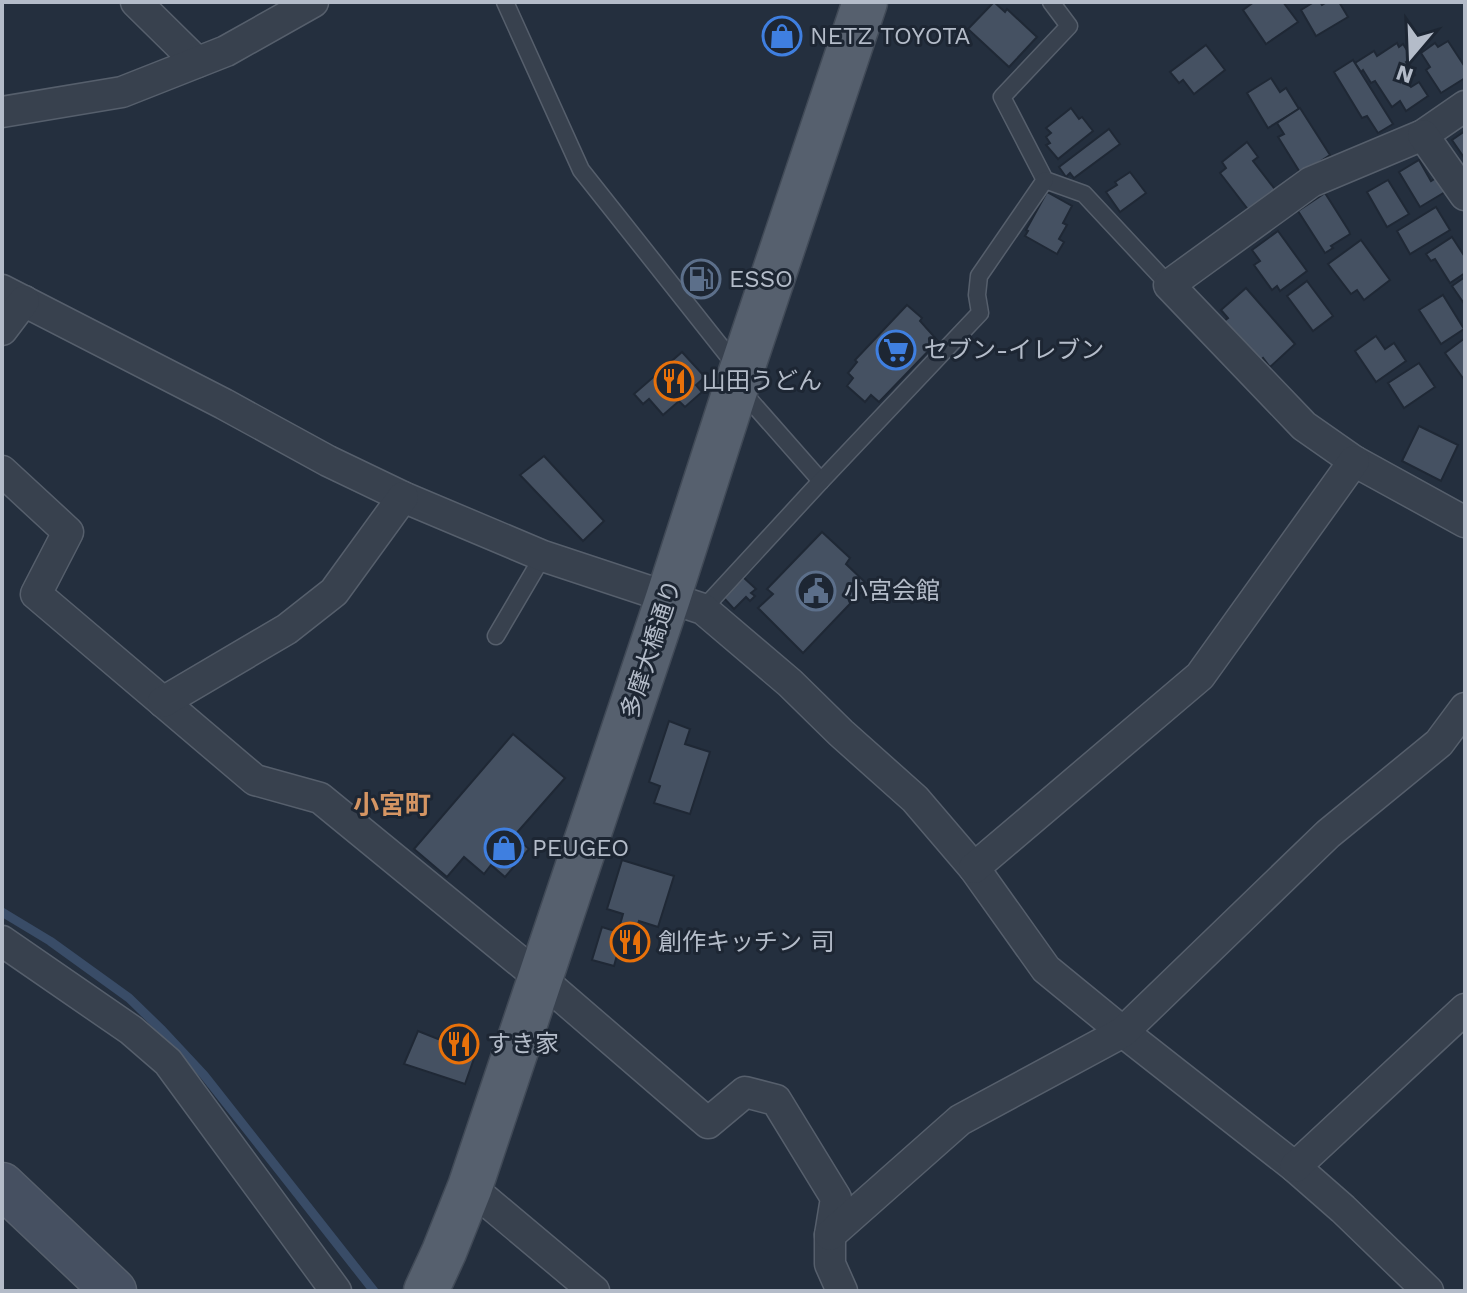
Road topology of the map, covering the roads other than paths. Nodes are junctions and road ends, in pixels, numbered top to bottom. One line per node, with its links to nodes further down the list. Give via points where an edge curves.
1 (136, 2): 6 (street)
2 (313, 2): 6 (street)
3 (505, 2): 15 (lane, via 581,170)
4 (865, 2): 15 (main road, 多摩大橋通り)
5 (1051, 2): 10 (lane, via 1069,26 1002,97)
6 (197, 62): 8 (street, via 122,92)
7 (1465, 106): 9 (street)
8 (2, 112)
9 (1423, 135): 11 (street); 12 (street, via 1311,182)
10 (1045, 180): 12 (lane, via 1084,194); 18 (lane, via 979,276 980,313)
11 (1465, 195)
12 (1169, 285): 16 (street, via 1304,426)
13 (13, 296): 14 (street); 19 (street)
14 (2, 330)
15 (739, 379): 18 (lane); 22 (main road, 多摩大橋通り)
16 (1354, 461): 20 (street); 26 (street, via 1200,676)
17 (2, 471): 24 (street, via 68,532 36,594)
18 (821, 481): 22 (lane)
19 (403, 497): 21 (street); 24 (street, via 334,592 287,629)
20 (1465, 522)
21 (543, 556): 22 (street); 23 (lane)
22 (686, 604): 26 (street, via 790,683 915,799); 28 (main road, 多摩大橋通り)
23 (496, 636)
24 (163, 702): 28 (street, via 255,780 320,798)
25 (1465, 708): 30 (street, via 1439,743 1328,834)
26 (974, 868): 30 (street, via 1046,969)
27 (2, 941): 36 (street, via 131,1030 168,1062)
28 (541, 979): 33 (main road, 多摩大橋通り); 34 (street, via 708,1123 745,1092 776,1100 836,1198)
29 (1465, 1009): 31 (street)
30 (1123, 1032): 31 (street); 34 (street, via 960,1120)
31 (1295, 1167): 40 (street)
32 (2, 1185): 35 (main road)
33 (470, 1187): 37 (main road, 多摩大橋通り); 38 (street)
34 (830, 1235): 39 (street, via 830,1264)
35 (114, 1291)
36 (336, 1291)
37 (426, 1291)
38 (594, 1291)
39 (842, 1291)
40 (1428, 1291)

